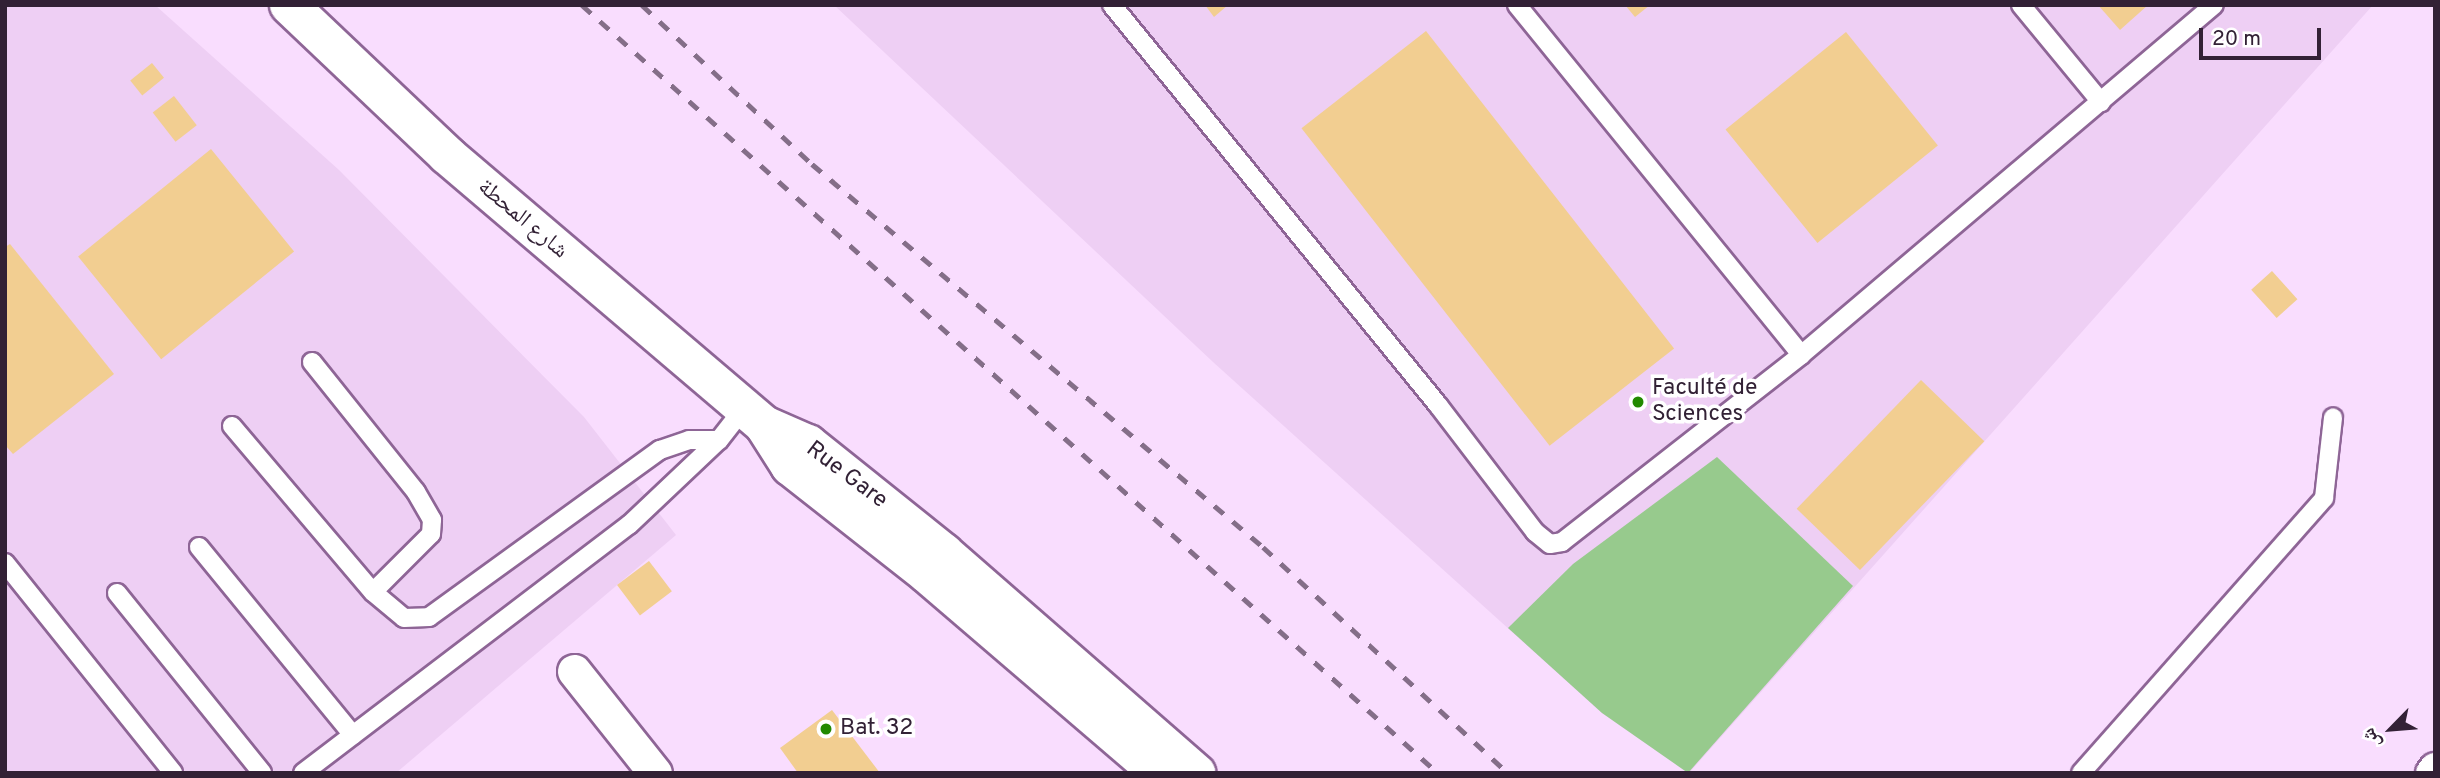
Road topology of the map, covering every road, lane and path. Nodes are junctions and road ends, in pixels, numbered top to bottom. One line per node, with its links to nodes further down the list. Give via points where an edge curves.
1 (289, 5): 9 (main road, شارع المحطة, via 447,155)
2 (1112, 5): 7 (lane, via 1438,405 1535,532 1550,544 1562,542)
3 (1517, 5): 7 (lane)
4 (2021, 5): 6 (lane)
5 (2214, 5): 6 (lane)
6 (2101, 102): 7 (lane)
7 (1801, 355)
8 (312, 362): 15 (lane, via 416,492 432,520 431,534)
9 (754, 417): 12 (lane); 23 (main road, Rue Gare, via 790,466 927,574); 24 (main road, Rue Gare, via 808,444 944,553)
10 (2333, 418): 25 (lane, via 2325,498)
11 (232, 426): 15 (lane)
12 (719, 440): 15 (lane, via 689,440 660,450 429,617 404,618); 18 (lane, via 629,525)
13 (199, 547): 18 (lane)
14 (5, 563): 19 (lane)
15 (373, 592)
16 (117, 593): 20 (lane)
17 (574, 671): 22 (street)
18 (353, 735): 21 (lane)
19 (173, 773)
20 (262, 773)
21 (303, 773)
22 (655, 773)
23 (1159, 773)
24 (1196, 773)
25 (2081, 773)

